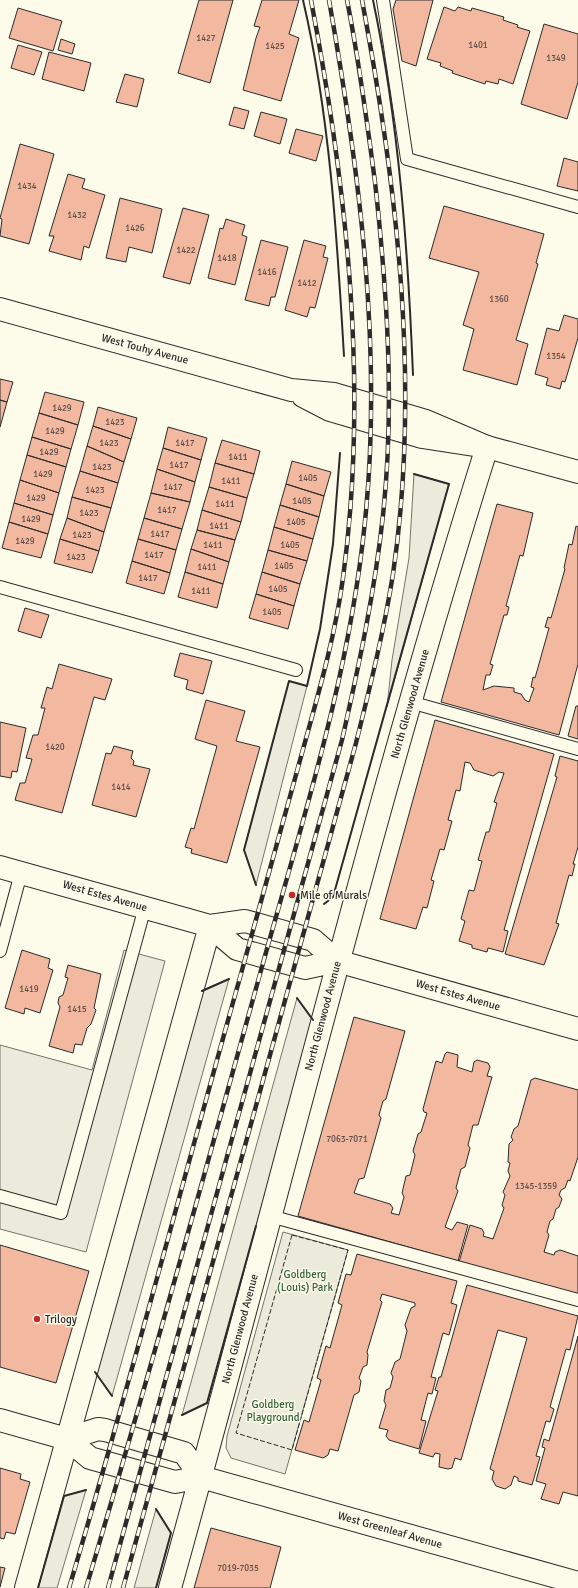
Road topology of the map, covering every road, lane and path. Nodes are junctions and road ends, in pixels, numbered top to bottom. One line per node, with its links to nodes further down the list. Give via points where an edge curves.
1 (383, 0): 2 (lane, via 407,159)
2 (578, 207)
3 (0, 309): 4 (street, West Touhy Avenue, via 291,390 334,394 426,421)
4 (487, 447): 5 (street, West Touhy Avenue); 8 (street, North Glenwood Avenue)
5 (578, 472)
6 (0, 587): 7 (lane)
7 (296, 670)
8 (410, 702): 9 (lane); 15 (street, North Glenwood Avenue)
9 (578, 749)
10 (0, 867): 11 (street, West Estes Avenue)
11 (21, 873): 12 (street, West Estes Avenue); 14 (lane)
12 (146, 907): 13 (street, West Estes Avenue); 17 (lane, via 61,1213)
13 (210, 926): 15 (street, West Estes Avenue, via 245,921 313,940); 15 (street, West Estes Avenue, via 237,949 305,968); 21 (street)
14 (0, 951)
15 (337, 961): 16 (street, West Estes Avenue); 18 (street, North Glenwood Avenue)
16 (578, 1028)
17 (0, 1196)
18 (270, 1216): 19 (lane); 22 (street, North Glenwood Avenue)
19 (578, 1300)
20 (0, 1420): 21 (street, West Greenleaf Avenue)
21 (67, 1439): 22 (street, West Greenleaf Avenue, via 90,1458 175,1482); 22 (street, via 98,1429 105,1430 184,1453); 24 (street)
22 (201, 1477): 23 (street, West Greenleaf Avenue); 25 (street, North Glenwood Avenue)
23 (578, 1583)
24 (26, 1588)
25 (170, 1588)

